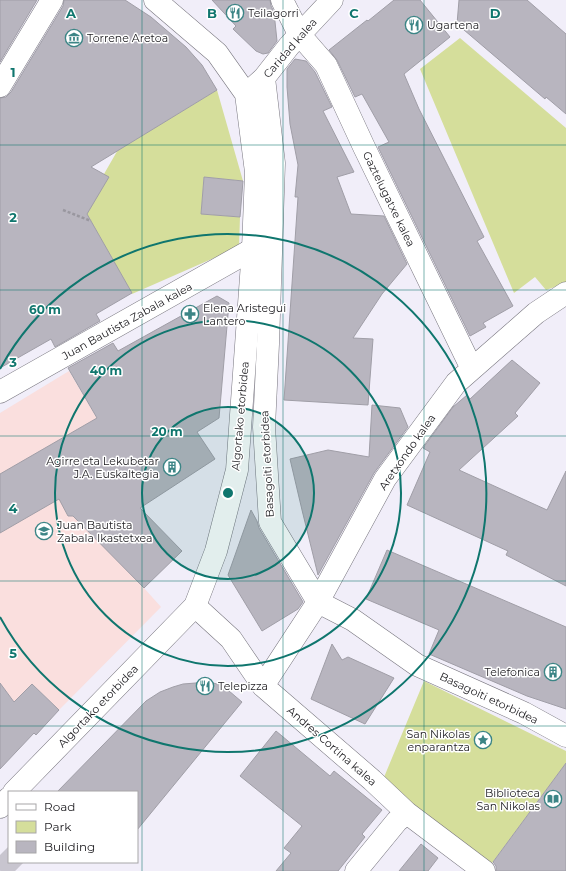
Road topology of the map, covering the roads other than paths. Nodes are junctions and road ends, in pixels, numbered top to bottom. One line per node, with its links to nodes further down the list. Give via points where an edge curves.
1 (52, 0): 7 (street)
2 (154, 0): 8 (street, Algortako etorbidea, via 217,52)
3 (282, 0): 5 (street)
4 (332, 0): 5 (street, Caridad kalea)
5 (299, 34): 6 (street, Caridad kalea); 11 (street, Gaztelugatxe kalea, via 326,65)
6 (264, 78): 8 (street, Caridad kalea); 13 (street, Basagoiti etorbidea, via 274,163 264,426 270,522)
7 (0, 86)
8 (246, 94): 9 (street, Algortako etorbidea, via 256,172)
9 (254, 249): 12 (street, Juan Bautista Zabala kalea); 14 (street, Algortako etorbidea, via 237,470 216,551)
10 (566, 293): 11 (street, Aretxondo kalea, via 536,313)
11 (472, 369): 13 (street, Aretxondo kalea, via 456,383 385,479)
12 (0, 392)
13 (318, 602): 15 (street, Aretxondo kalea); 16 (street, Basagoiti etorbidea, via 353,620 417,664 524,713)
14 (195, 606): 15 (street, Andres Cortina kalea, via 230,639); 17 (street, Algortako etorbidea)
15 (263, 686): 20 (street, Andres Cortina kalea)
16 (566, 736)
17 (15, 791)
18 (8, 799): 19 (street)
19 (0, 807)
20 (407, 812): 21 (street); 22 (street, Andres Cortina kalea)
21 (356, 871)
22 (484, 871)

